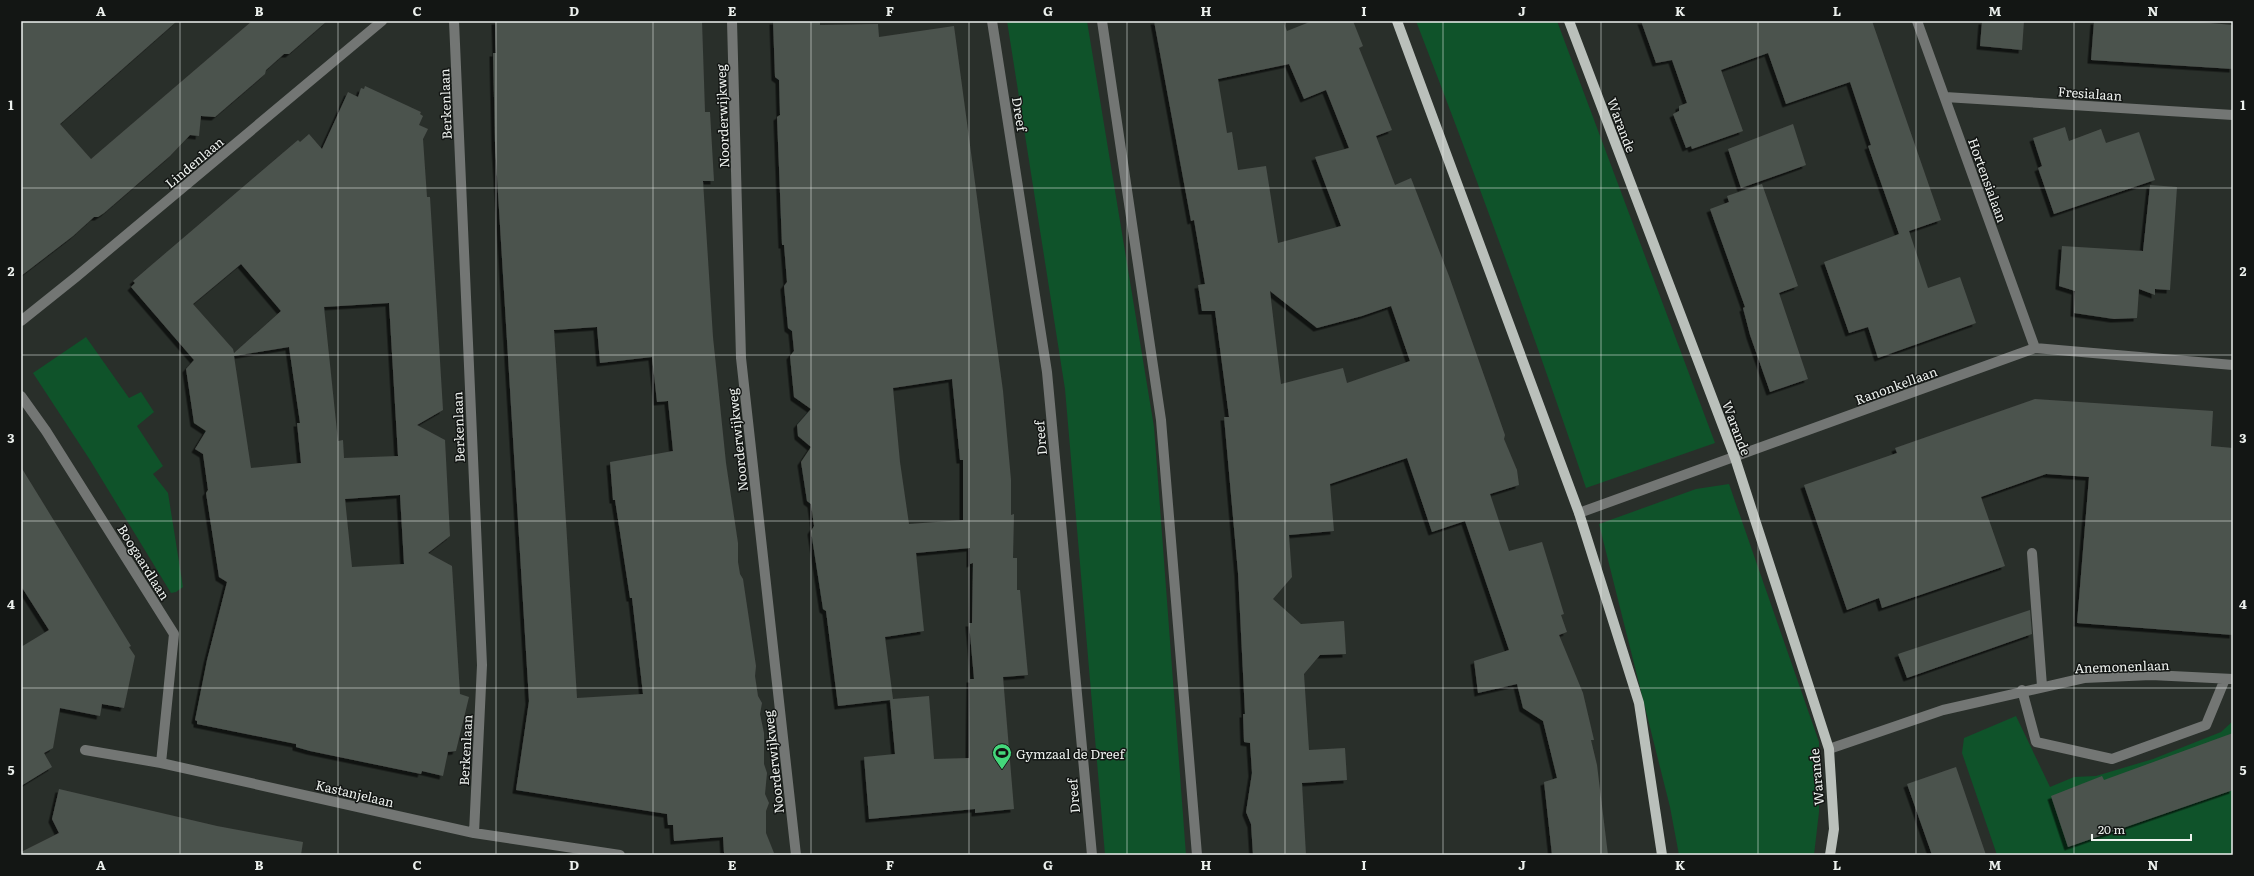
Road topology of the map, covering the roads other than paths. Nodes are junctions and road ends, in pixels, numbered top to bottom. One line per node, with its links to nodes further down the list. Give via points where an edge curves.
1 (382, 21): 11 (street, Lindenlaan, via 76,278)
2 (454, 21): 24 (street, Berkenlaan, via 482,665)
3 (732, 21): 26 (street, Noorderwijkweg, via 741,358)
4 (992, 21): 27 (street, Dreef, via 1047,372)
5 (1102, 21): 28 (street, via 1161,420)
6 (1397, 21): 16 (main road)
7 (1569, 21): 15 (main road, Warande)
8 (1917, 21): 9 (street, Hortensialaan)
9 (1945, 97): 10 (street, Fresialaan); 12 (street, Hortensialaan)
10 (2233, 115)
11 (21, 321)
12 (2034, 348): 13 (street, Ranonkellaan); 15 (street, Ranonkellaan)
13 (2233, 365)
14 (21, 396): 23 (street, Boogaardlaan, via 46,430 174,634)
15 (1735, 458): 16 (street, Ranonkellaan); 21 (main road, Warande)
16 (1579, 513): 29 (main road, via 1639,703)
17 (2032, 553): 19 (street)
18 (2229, 679): 19 (street, Anemonenlaan, via 2151,675 2084,678); 20 (street, Anemonenlaan, via 2206,725 2112,759 2036,742)
19 (2042, 686): 20 (street, Anemonenlaan)
20 (2022, 690): 21 (street, Anemonenlaan, via 1943,710)
21 (1829, 749): 30 (main road, Warande, via 1834,829)
22 (85, 750): 23 (street, Kastanjelaan)
23 (161, 763): 24 (street, Kastanjelaan)
24 (474, 832): 25 (street, Kastanjelaan)
25 (620, 855)
26 (796, 855)
27 (1092, 855)
28 (1197, 855)
29 (1662, 855)
30 (1830, 855)

